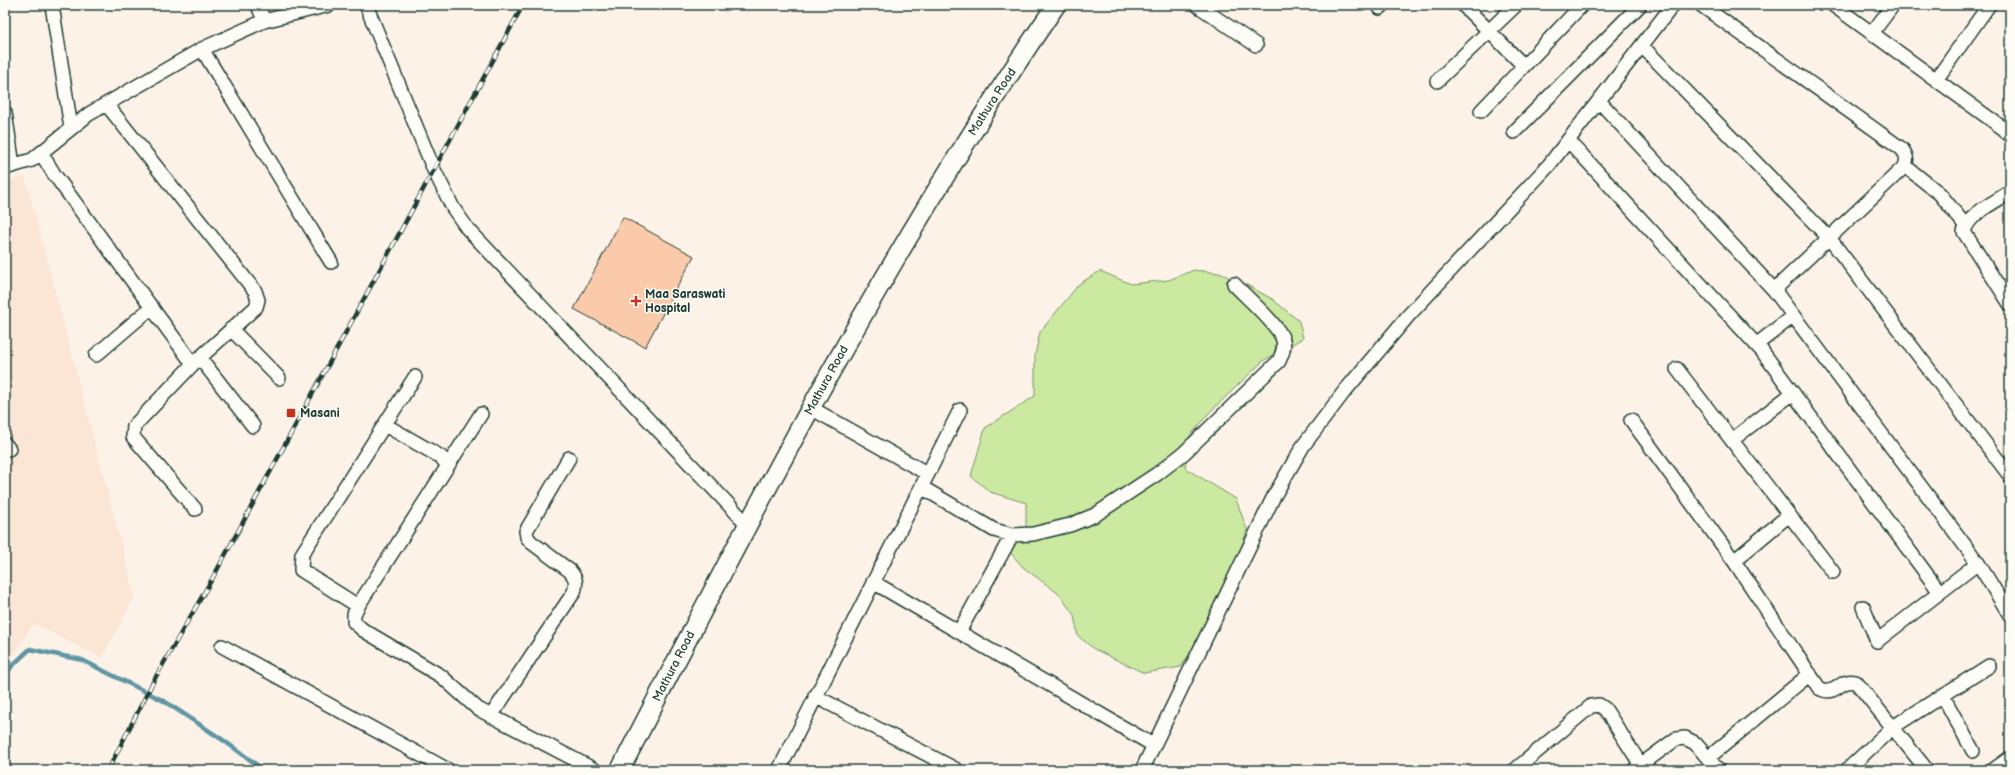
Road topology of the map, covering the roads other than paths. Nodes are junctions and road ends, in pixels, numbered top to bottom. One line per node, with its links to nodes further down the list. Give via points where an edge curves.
1 (52, 5): 29 (street)
2 (258, 5): 16 (street)
3 (329, 5): 16 (street)
4 (366, 5): 67 (street, via 434,170 453,208 467,228)
5 (1056, 5): 53 (main road, Mathura Road, via 934,195)
6 (1463, 5): 17 (street)
7 (1516, 5): 17 (street)
8 (1582, 5): 22 (street)
9 (1640, 5): 31 (street)
10 (1673, 5): 20 (street)
11 (1700, 5): 34 (street, via 1902,149 1907,160)
12 (1833, 5): 18 (street)
13 (1892, 5): 18 (street)
14 (1989, 5): 23 (street)
15 (1206, 7): 19 (street)
16 (264, 21): 21 (street)
17 (1489, 31): 22 (street); 24 (street)
18 (1872, 33): 23 (street)
19 (1256, 45)
20 (1642, 46): 25 (street); 38 (street)
21 (202, 49): 26 (street); 39 (street)
22 (1524, 66): 27 (street)
23 (1936, 80): 30 (street)
24 (1437, 82)
25 (1599, 101): 32 (street); 41 (street)
26 (107, 104): 29 (street); 45 (street, via 255,290 258,300 256,306)
27 (1481, 111)
28 (5, 113): 35 (street)
29 (71, 128): 33 (street)
30 (2008, 128)
31 (1514, 132)
32 (1568, 140): 46 (street); 85 (street, via 1544,170 1408,316 1344,392 1303,446 1274,496)
33 (41, 153): 35 (street, via 32,160); 43 (street)
34 (1905, 166): 37 (street, via 1940,194); 38 (street)
35 (9, 167)
36 (2010, 192): 37 (street)
37 (1965, 225): 42 (street, via 1964,232)
38 (1830, 239): 41 (street); 63 (street)
39 (331, 262)
40 (1234, 284): 68 (street, via 1283,340 1283,351 1279,361 1184,452 1117,502 1096,515 1070,524 1033,534)
41 (1774, 290): 44 (street)
42 (2010, 304)
43 (152, 307): 47 (street); 48 (street)
44 (1793, 316): 46 (street); 70 (street)
45 (231, 329): 48 (street); 51 (street)
46 (1756, 345): 52 (street)
47 (96, 355)
48 (197, 361): 58 (street); 65 (street, via 139,419 133,431 133,437)
49 (1677, 370): 59 (street)
50 (416, 377): 57 (street)
51 (279, 378)
52 (1793, 393): 59 (street); 73 (street)
53 (811, 408): 62 (street); 67 (main road, Mathura Road)
54 (960, 410): 62 (street)
55 (482, 414): 61 (street)
56 (1631, 420): 69 (street)
57 (385, 424): 61 (street, via 440,457); 74 (street, via 302,554 301,570)
58 (252, 426)
59 (1732, 440): 66 (street)
60 (569, 458): 83 (street, via 526,531 531,542 575,577 574,592)
61 (448, 466): 74 (street)
62 (928, 474): 64 (street)
63 (2010, 476)
64 (923, 488): 68 (street, via 994,530); 72 (street)
65 (195, 509)
66 (1789, 515): 69 (street); 71 (street)
67 (747, 524): 92 (main road, Mathura Road)
68 (1012, 536): 77 (street)
69 (1734, 561): 80 (street)
70 (1978, 562): 73 (street); 76 (street)
71 (1834, 572)
72 (873, 582): 77 (street); 81 (street)
73 (1939, 591): 75 (street, via 1877,641)
74 (358, 606): 83 (street, via 354,622 363,630 441,676 478,709)
75 (1863, 607)
76 (2010, 615)
77 (959, 632): 85 (street)
78 (222, 646): 90 (street)
79 (1989, 666): 82 (street)
80 (1810, 674): 84 (street, via 1820,688 1831,692 1849,681 1856,682); 87 (street)
81 (815, 696): 93 (street); 94 (street)
82 (1943, 696): 84 (street); 86 (street)
83 (491, 716): 91 (street)
84 (1893, 727): 98 (street); 99 (street)
85 (1153, 745): 95 (street)
86 (1973, 751)
87 (1708, 758): 89 (street, via 1695,743 1685,738 1676,739); 97 (street)
88 (2010, 758): 100 (street)
89 (1637, 768): 96 (street, via 1605,709 1599,705 1591,706)
90 (448, 770)
91 (595, 770)
92 (620, 770)
93 (779, 770)
94 (958, 770)
95 (1142, 770)
96 (1515, 770)
97 (1718, 770)
98 (1847, 770)
99 (1927, 770)
100 (1993, 770)

